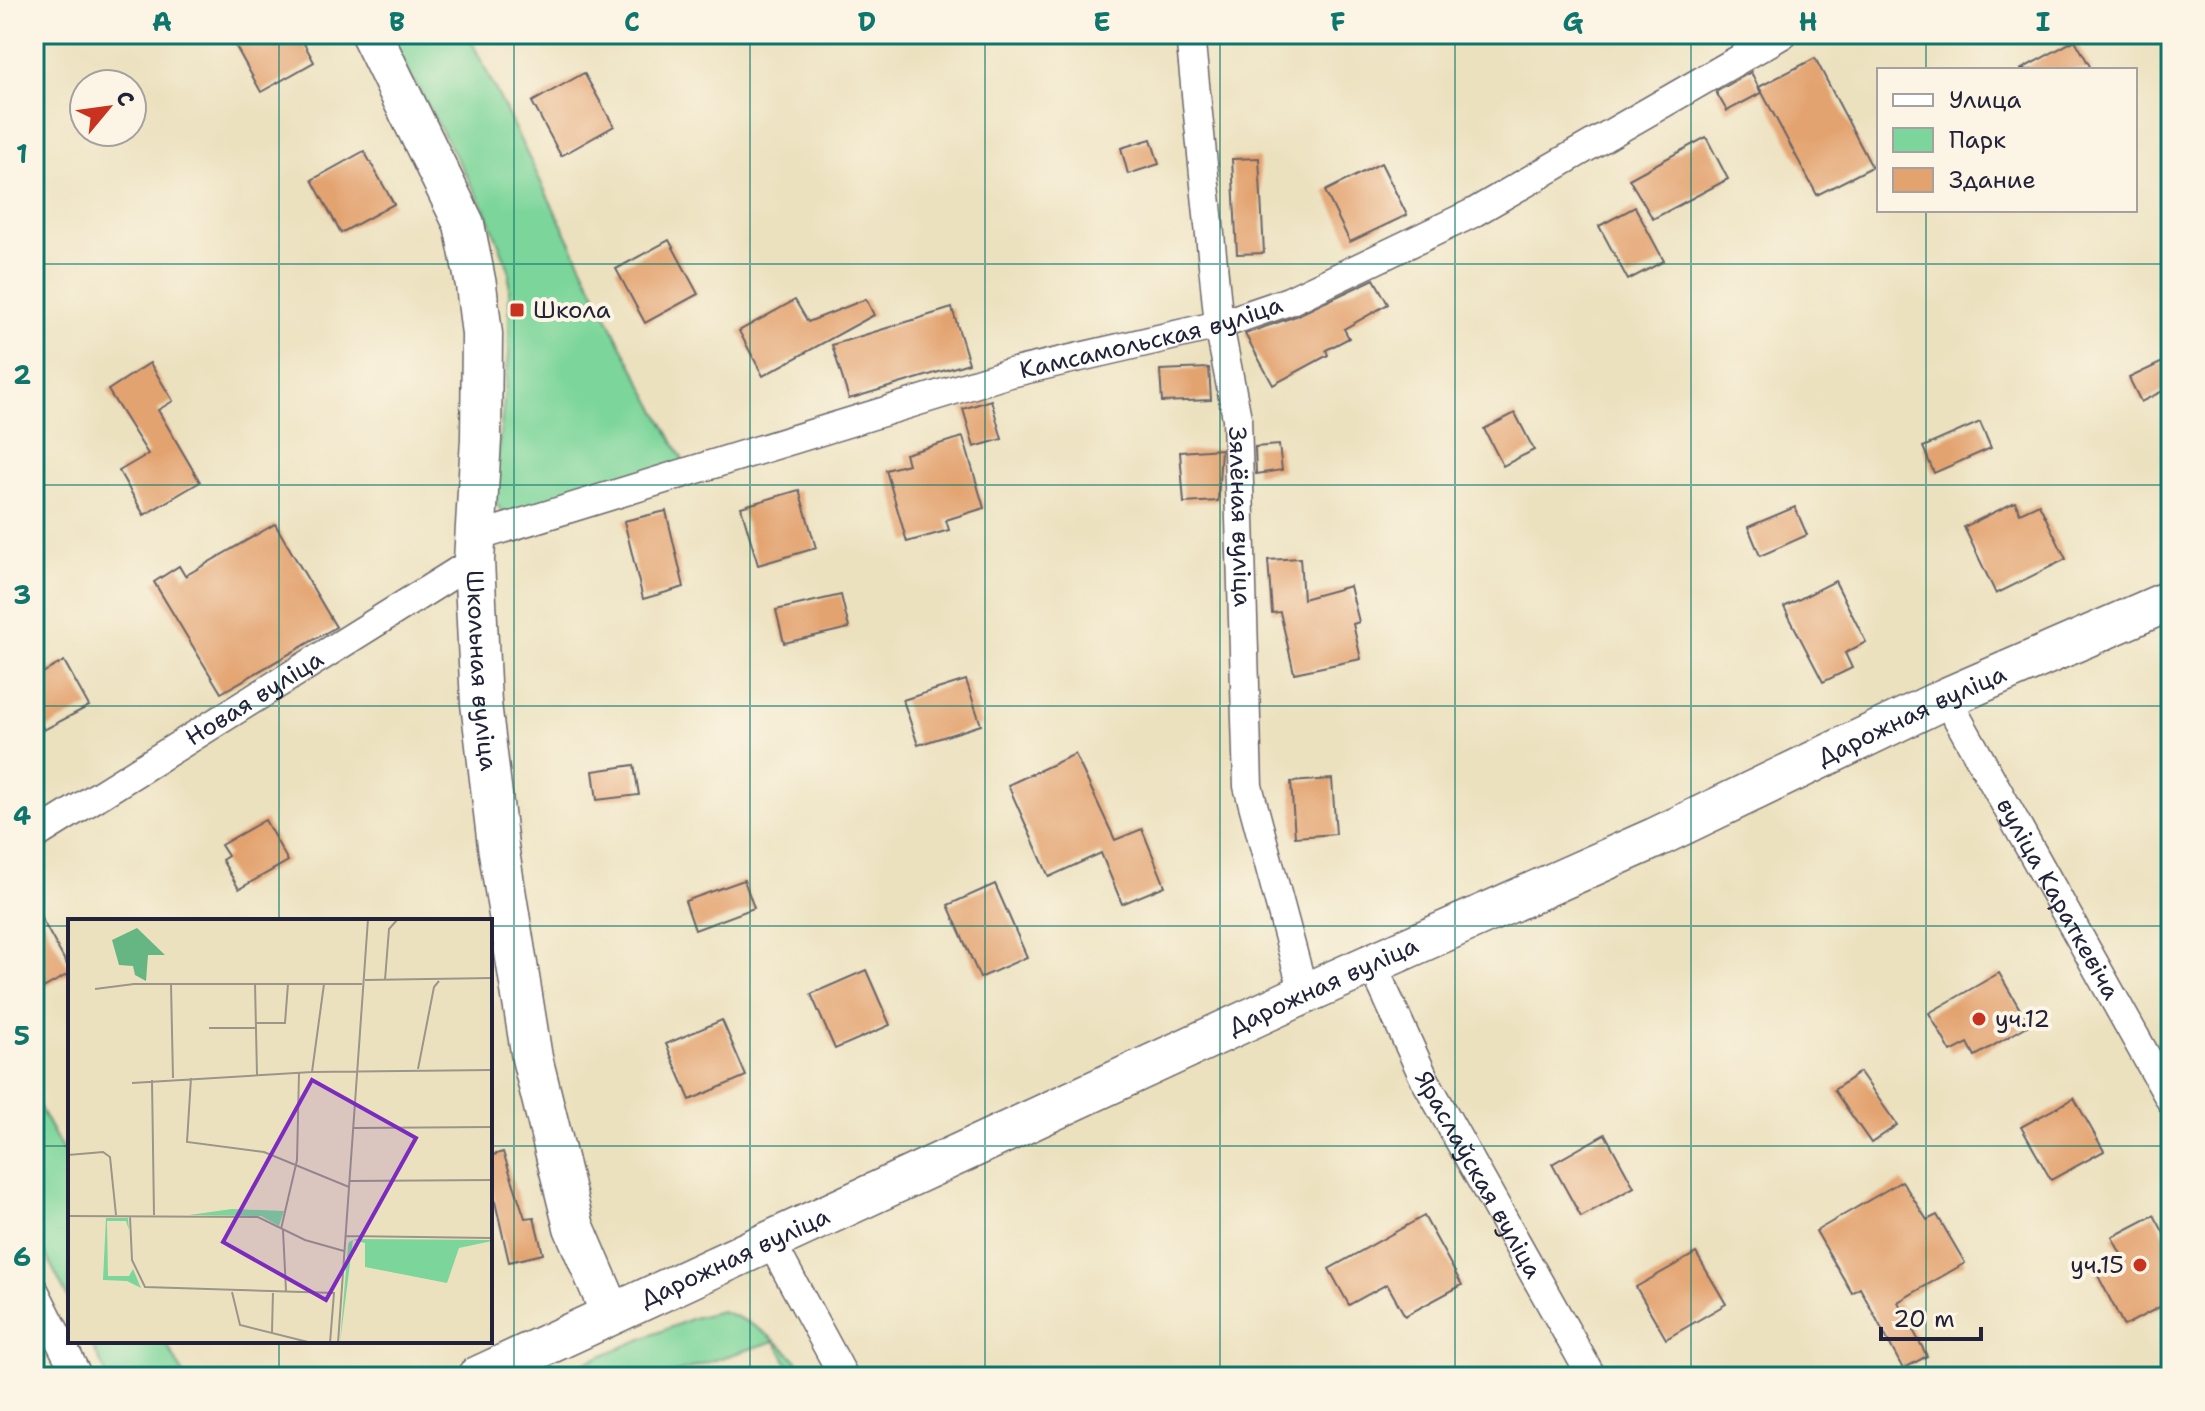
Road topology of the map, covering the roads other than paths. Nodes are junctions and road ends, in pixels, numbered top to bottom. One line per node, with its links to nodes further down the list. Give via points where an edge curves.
1 (371, 34): 5 (main road, Школьная вуліца, via 464,224 482,334)
2 (1190, 34): 4 (street, Зялёная вуліца)
3 (1783, 34): 4 (street, Камсамольская вуліца, via 1473,213 1289,301)
4 (1219, 325): 5 (street, Камсамольская вуліца, via 1006,374); 10 (street, Зялёная вуліца, via 1237,418 1248,786)
5 (475, 549): 8 (street, Новая вуліца); 14 (main road, Школьная вуліца, via 485,735 532,1058 574,1227)
6 (2171, 600): 7 (main road, Дарожная вуліца)
7 (1946, 698): 9 (main road, Дарожная вуліца); 11 (street, вуліца Караткевіча)
8 (34, 836)
9 (1373, 966): 10 (main road, Дарожная вуліца); 18 (street, Яраслаўская вуліца, via 1424,1078)
10 (1304, 994): 12 (main road, Дарожная вуліца)
11 (2171, 1101)
12 (771, 1242): 14 (main road, Дарожная вуліца); 17 (street)
13 (34, 1290): 15 (street)
14 (611, 1313): 16 (main road, Дарожная вуліца)
15 (78, 1377)
16 (477, 1377)
17 (844, 1377)
18 (1592, 1377)

